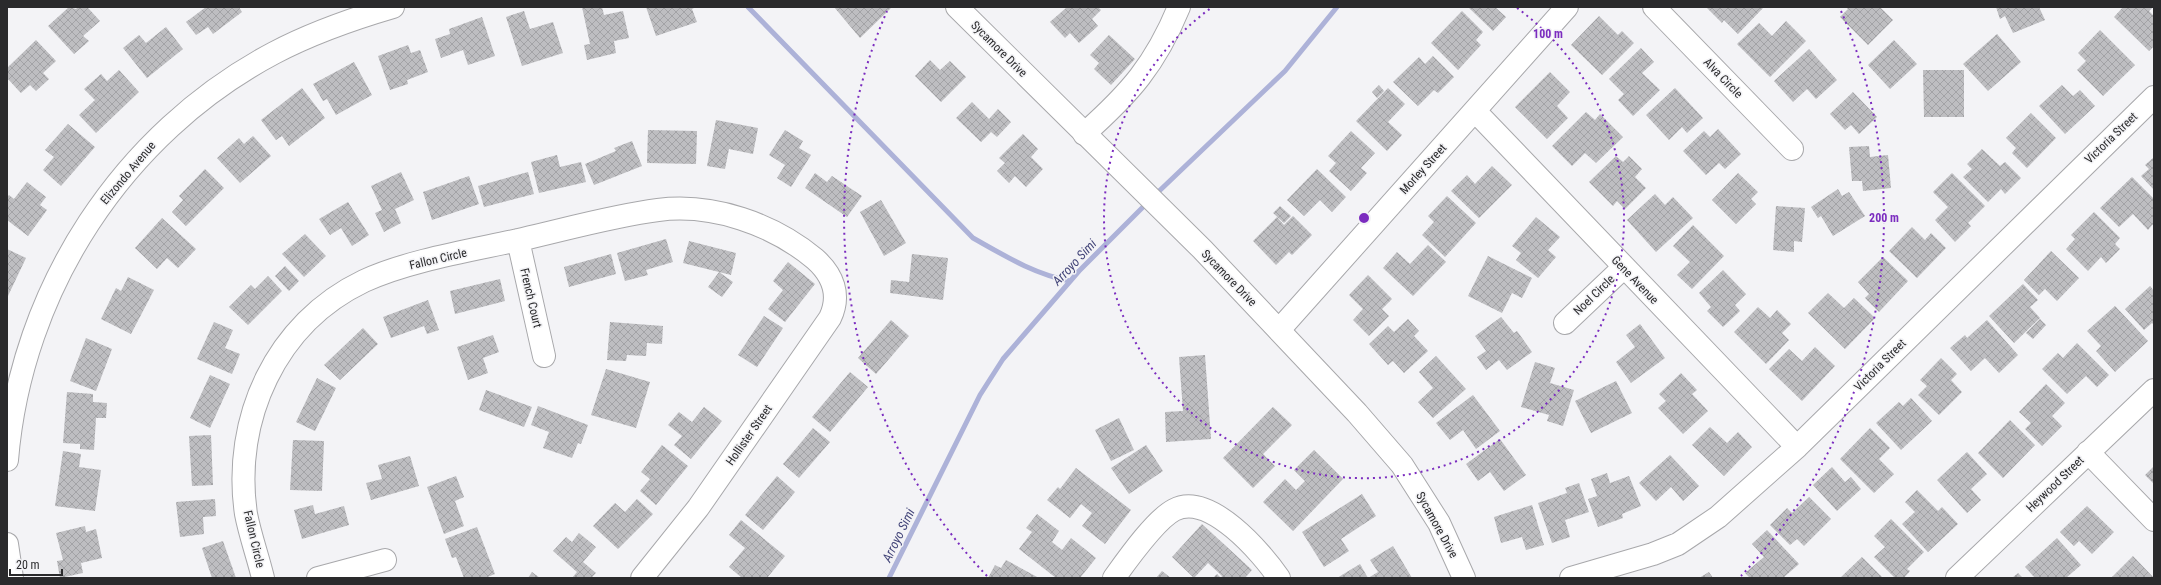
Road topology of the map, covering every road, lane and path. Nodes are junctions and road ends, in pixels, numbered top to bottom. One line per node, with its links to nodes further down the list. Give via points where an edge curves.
1 (393, 7): 19 (street, Elizondo Avenue, via 312,34 237,74 169,126 139,157 87,224 44,304 16,393)
2 (957, 7): 8 (street, Sycamore Drive)
3 (1179, 7): 8 (street, via 1167,36 1147,69 1113,108)
4 (1567, 7): 7 (street, Morley Street)
5 (1654, 7): 9 (street, Alva Circle)
6 (2154, 97): 17 (street, Victoria Street)
7 (1475, 111): 11 (street, Gene Avenue); 14 (street, Morley Street)
8 (1084, 134): 14 (street, Sycamore Drive)
9 (1792, 149)
10 (518, 240): 12 (street, Fallon Circle, via 660,210 698,210 735,216 770,230 803,249 820,264); 15 (street, French Court); 24 (street, Fallon Circle, via 404,266 365,280 317,312 281,352 267,375 254,405 246,435 243,463 246,514)
11 (1623, 268): 13 (street, Noel Circle); 17 (street, Gene Avenue)
12 (833, 283): 26 (street, Hollister Street, via 836,300 830,318 698,508)
13 (1565, 323)
14 (1279, 330): 29 (street, Sycamore Drive, via 1402,465 1439,523)
15 (544, 356)
16 (2154, 390): 18 (street, Heywood Street)
17 (1797, 447): 30 (street, Victoria Street, via 1718,517 1678,544 1653,554)
18 (2088, 452): 20 (street); 31 (street, Heywood Street)
19 (7, 460)
20 (2154, 520)
21 (7, 544): 23 (street)
22 (385, 560): 25 (street)
23 (12, 578)
24 (264, 578)
25 (318, 578)
26 (642, 578)
27 (1114, 578): 28 (street, via 1139,545 1172,511 1190,506 1214,514 1249,540)
28 (1279, 578)
29 (1464, 578)
30 (1570, 578)
31 (1957, 578)

